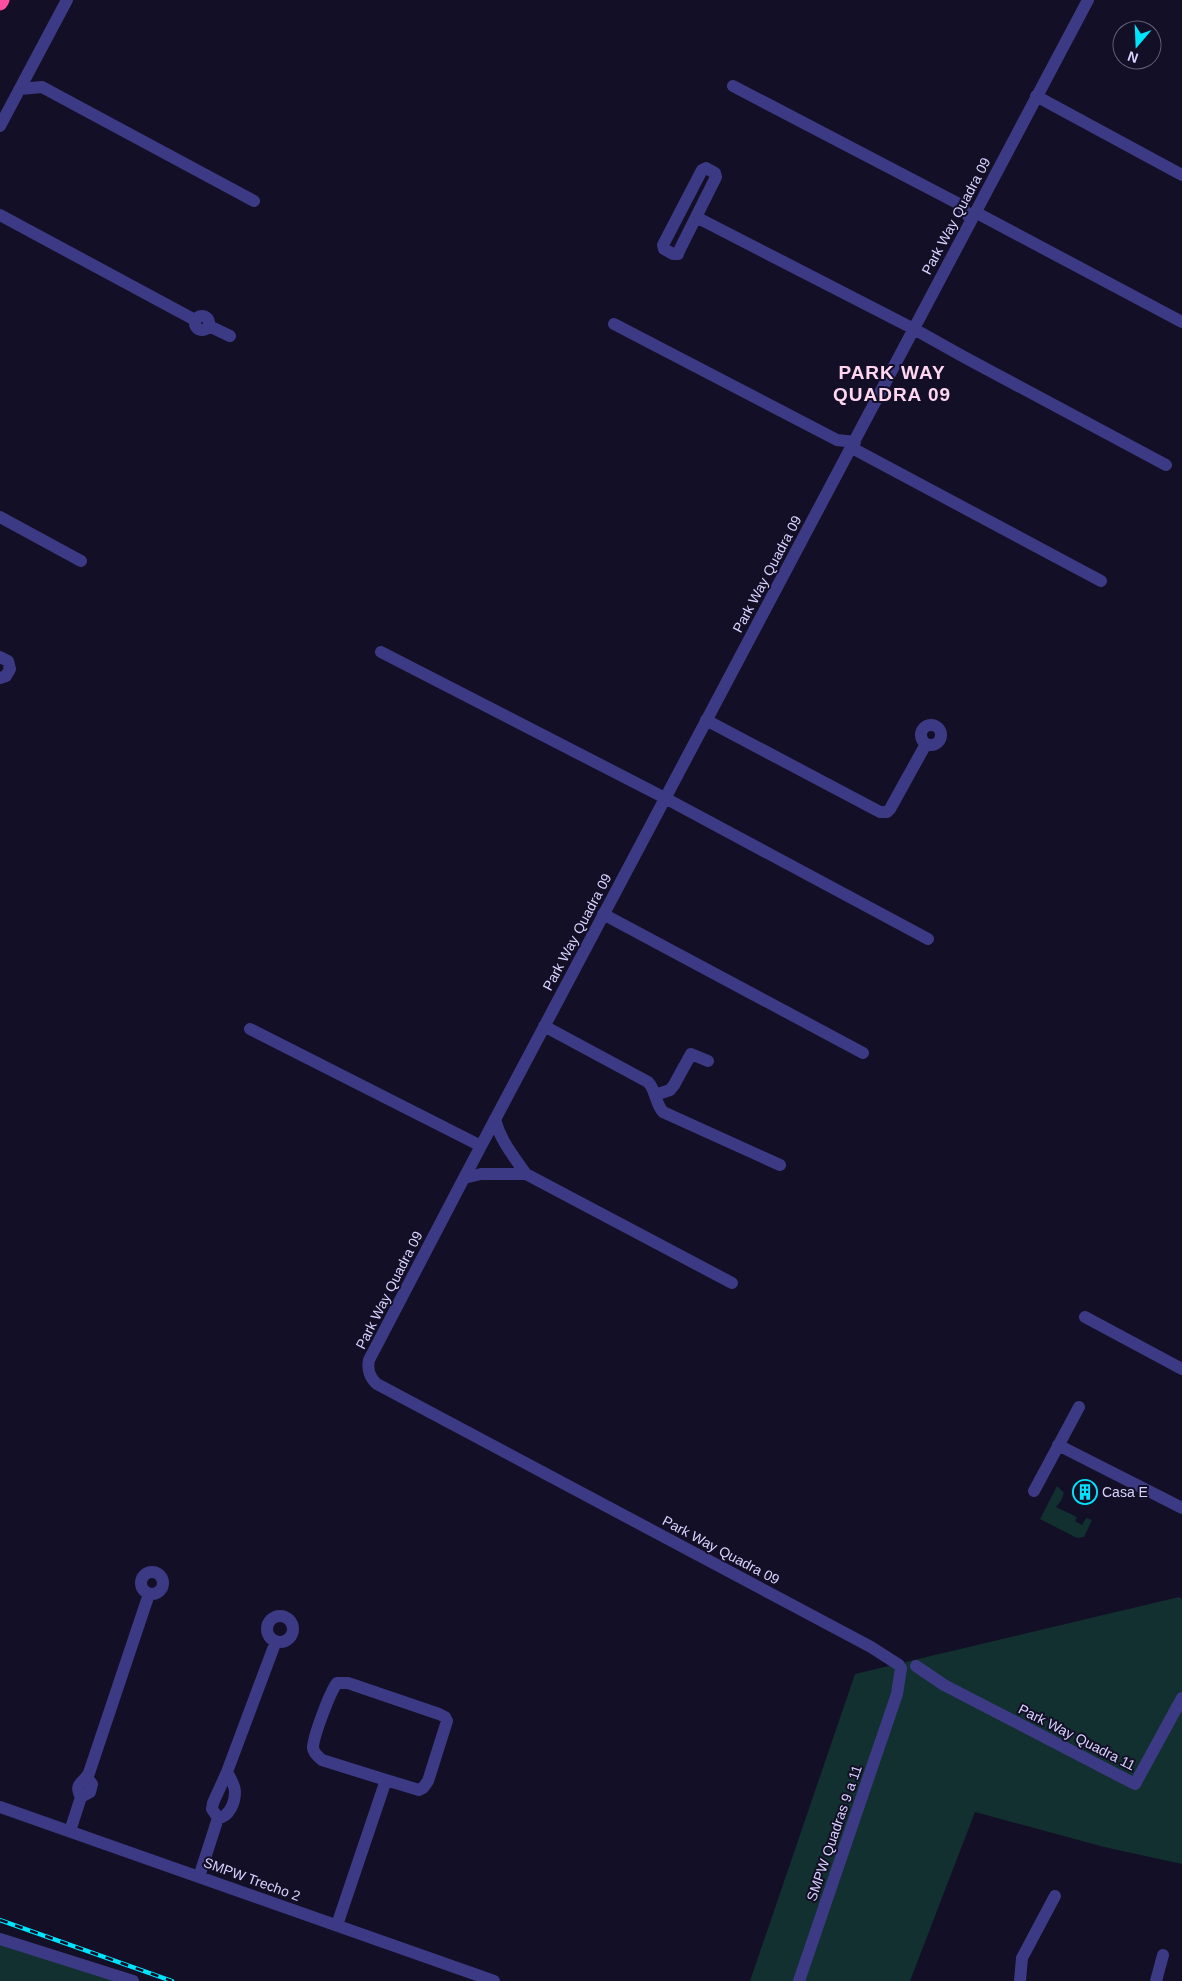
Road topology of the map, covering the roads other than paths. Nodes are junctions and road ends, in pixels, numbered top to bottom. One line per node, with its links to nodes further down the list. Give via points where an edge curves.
1 (2, 0): 4 (highway)
2 (67, 0): 5 (street)
3 (1088, 0): 9 (street, Park Way Quadra 09)
4 (0, 4)
5 (30, 69): 7 (street); 8 (street)
6 (733, 86): 13 (street)
7 (42, 87): 8 (street); 12 (street)
8 (20, 89): 10 (street)
9 (1036, 96): 11 (street); 13 (street, Park Way Quadra 09)
10 (0, 126)
11 (1182, 175)
12 (254, 201)
13 (975, 211): 16 (street); 18 (street, Park Way Quadra 09)
14 (0, 215): 19 (street, via 195,320 200,330 209,326)
15 (696, 217): 15 (street, via 678,254 664,249 663,245 702,170 706,168 716,176); 18 (street)
16 (1182, 322)
17 (614, 324): 20 (street)
18 (914, 329): 20 (street, Park Way Quadra 09); 21 (street)
19 (230, 336)
20 (852, 448): 24 (street); 28 (street, Park Way Quadra 09)
21 (1166, 465)
22 (0, 517): 23 (street)
23 (82, 561)
24 (1101, 582)
25 (381, 652): 30 (street)
26 (0, 657): 27 (street, via 8,661 10,668 6,676)
27 (0, 678)
28 (706, 720): 29 (street, via 884,813 890,809); 30 (street, Park Way Quadra 09)
29 (926, 744)
30 (665, 798): 31 (street, Park Way Quadra 09); 32 (street)
31 (604, 914): 33 (street, Park Way Quadra 09); 35 (street)
32 (928, 938)
33 (544, 1026): 37 (street, via 639,1076 652,1086); 38 (street, Park Way Quadra 09)
34 (250, 1029): 39 (street)
35 (863, 1053)
36 (708, 1062): 37 (street, via 691,1054 670,1090)
37 (655, 1095): 41 (street, via 660,1108 668,1115)
38 (496, 1119): 39 (street, Park Way Quadra 09); 40 (street)
39 (481, 1146): 44 (street, Park Way Quadra 09)
40 (512, 1154): 42 (street); 43 (street)
41 (780, 1165)
42 (502, 1173): 43 (street); 44 (street)
43 (526, 1174): 45 (street)
44 (464, 1178): 54 (street, Park Way Quadra 09, via 369,1360 369,1372 374,1382)
45 (732, 1283)
46 (1085, 1317): 47 (street)
47 (1182, 1369)
48 (1079, 1407): 49 (street)
49 (1058, 1445): 50 (street); 51 (street)
50 (1034, 1491)
51 (1182, 1508)
52 (149, 1594): 60 (street, via 87,1778 78,1787 81,1798)
53 (276, 1641): 56 (street)
54 (907, 1667): 55 (street, Park Way Quadra 11, via 1135,1784); 68 (street, SMPW Quadras 9 a 11)
55 (1182, 1698)
56 (227, 1772): 59 (street, via 213,1803 212,1809); 59 (street, via 235,1792 230,1810 226,1816)
57 (386, 1780): 57 (street, via 418,1790 423,1788 446,1728 445,1717 348,1683 337,1683 330,1695 313,1750 322,1760); 63 (street)
58 (0, 1808): 60 (street, SMPW Trecho 2)
59 (218, 1818): 61 (street)
60 (70, 1831): 61 (street, SMPW Trecho 2)
61 (199, 1877): 63 (street, SMPW Trecho 2)
62 (1055, 1896): 69 (street, via 1022,1958)
63 (336, 1925): 67 (street, SMPW Trecho 2)
64 (0, 1939): 66 (street)
65 (1163, 1955): 70 (street)
66 (133, 1981)
67 (494, 1981)
68 (799, 1981)
69 (1020, 1981)
70 (1156, 1981)

